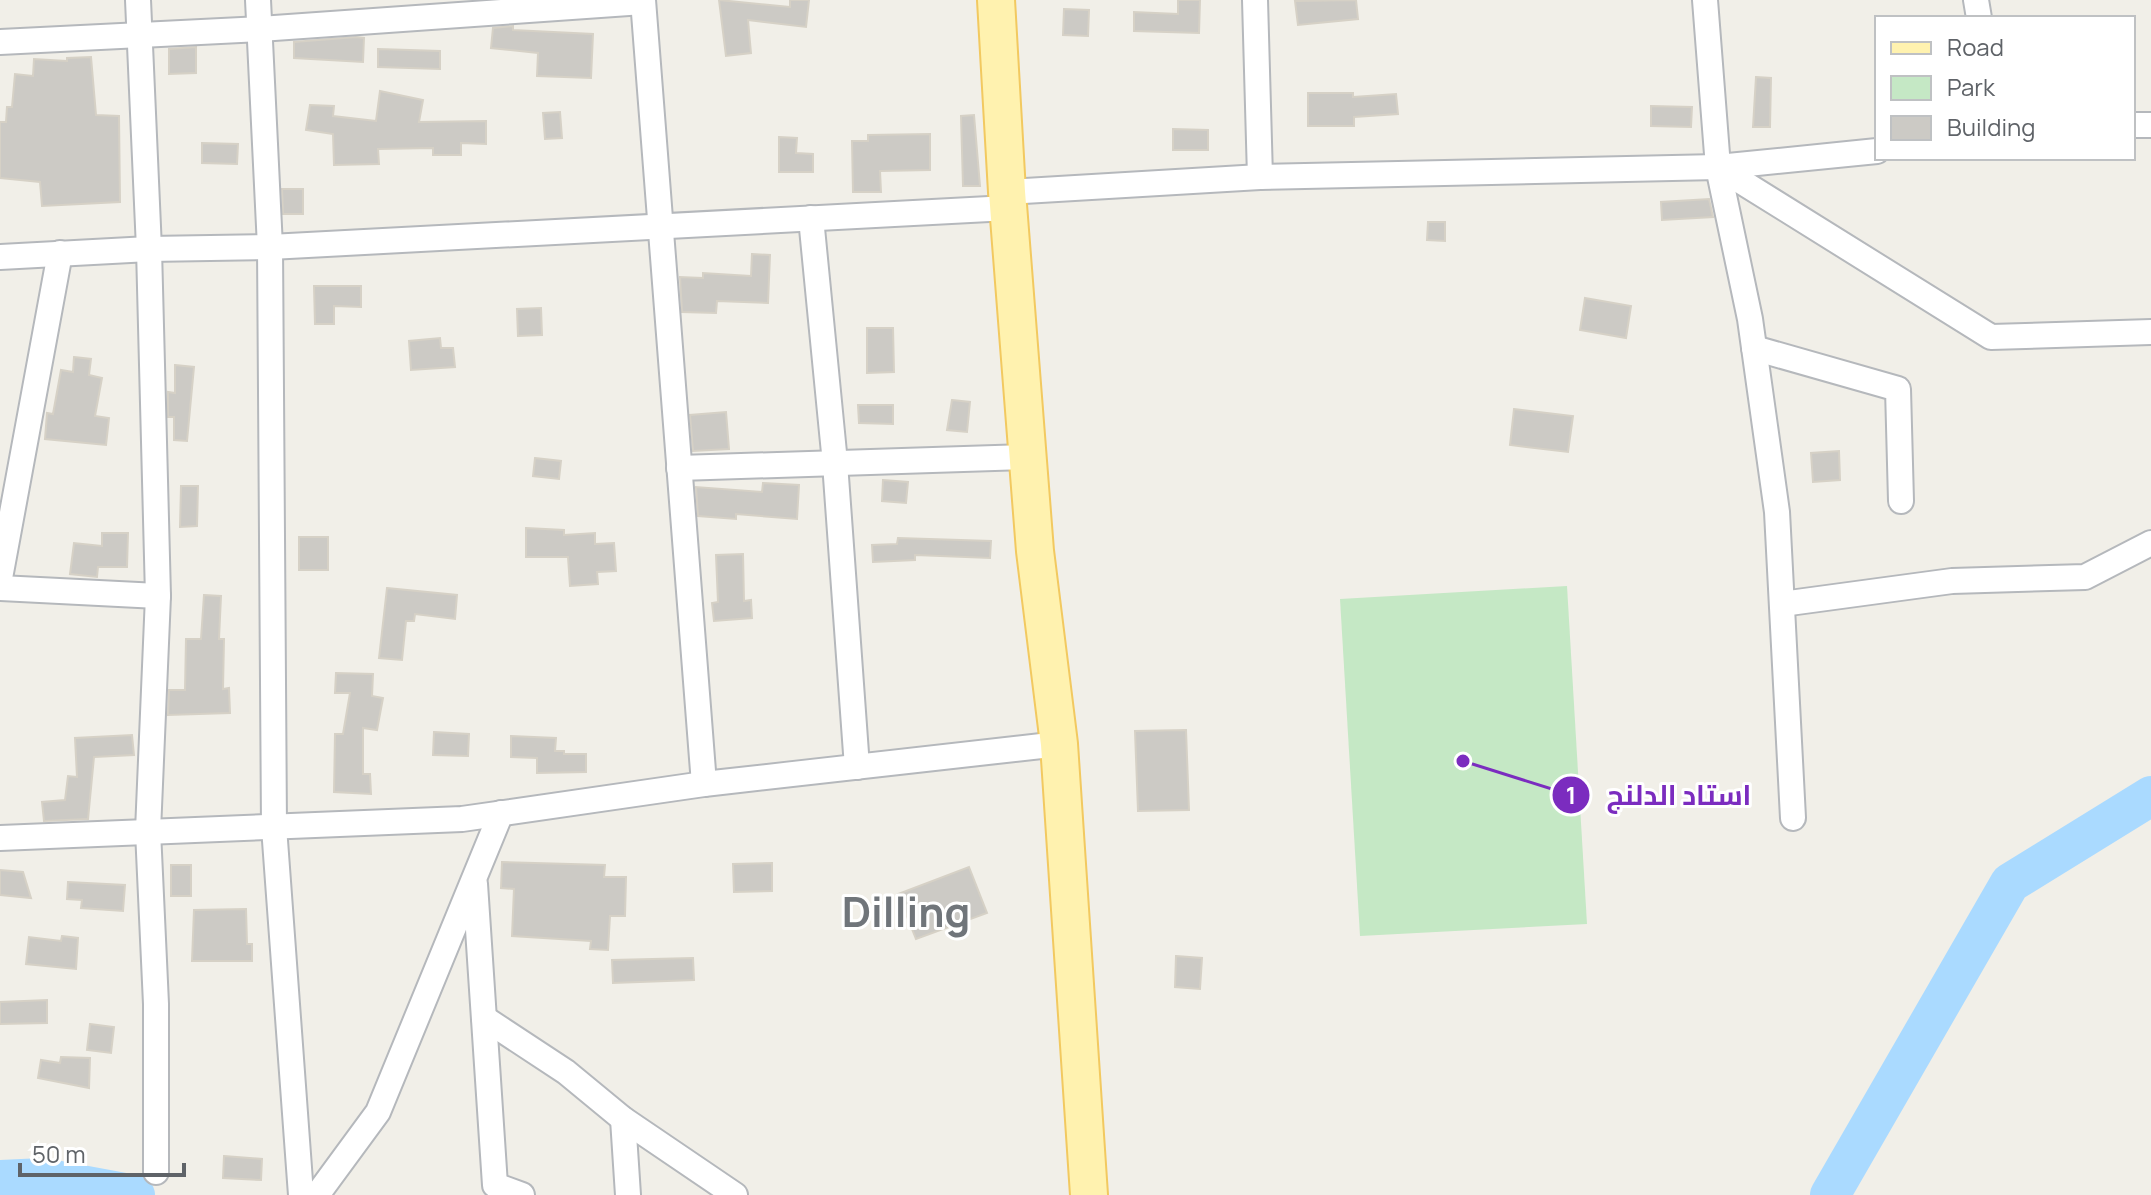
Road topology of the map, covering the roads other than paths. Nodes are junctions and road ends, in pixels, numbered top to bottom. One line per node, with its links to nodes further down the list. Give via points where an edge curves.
1 (138, 0): 8 (street)
2 (258, 0): 7 (street)
3 (996, 0): 13 (main road)
4 (1255, 0): 12 (street)
5 (1705, 0): 11 (street)
6 (643, 1): 7 (street); 15 (street)
7 (260, 29): 8 (street); 16 (street)
8 (139, 34): 9 (street); 17 (street)
9 (0, 42)
10 (1875, 151): 11 (street)
11 (1718, 167): 12 (street); 20 (street, via 1991,337); 21 (street)
12 (1260, 177): 13 (street)
13 (1007, 200): 14 (street); 22 (main road)
14 (811, 218): 15 (street); 23 (street)
15 (661, 225): 16 (street); 24 (street)
16 (270, 247): 17 (street); 36 (street)
17 (149, 249): 18 (street); 29 (street)
18 (60, 253): 19 (street); 27 (street)
19 (0, 257)
20 (2151, 332)
21 (1754, 348): 25 (street, via 1898,389); 30 (street, via 1777,512)
22 (1028, 457): 23 (street); 31 (main road)
23 (835, 463): 24 (street); 32 (street)
24 (679, 468): 33 (street)
25 (1901, 501)
26 (2151, 543): 30 (street, via 2085,577 1952,581)
27 (0, 578)
28 (0, 588): 29 (street)
29 (158, 596): 37 (street)
30 (1782, 604): 35 (street)
31 (1059, 744): 32 (street); 47 (main road)
32 (857, 767): 33 (street)
33 (704, 784): 34 (street)
34 (501, 813): 36 (street); 39 (street)
35 (1793, 818)
36 (274, 827): 37 (street); 43 (street)
37 (148, 831): 38 (street); 42 (street)
38 (0, 838)
39 (475, 878): 40 (street); 43 (street, via 378,1112)
40 (484, 1018): 41 (street, via 566,1072); 44 (street, via 495,1185)
41 (623, 1119): 45 (street); 46 (street)
42 (156, 1172)
43 (314, 1194)
44 (522, 1195)
45 (628, 1195)
46 (735, 1195)
47 (1089, 1195)

